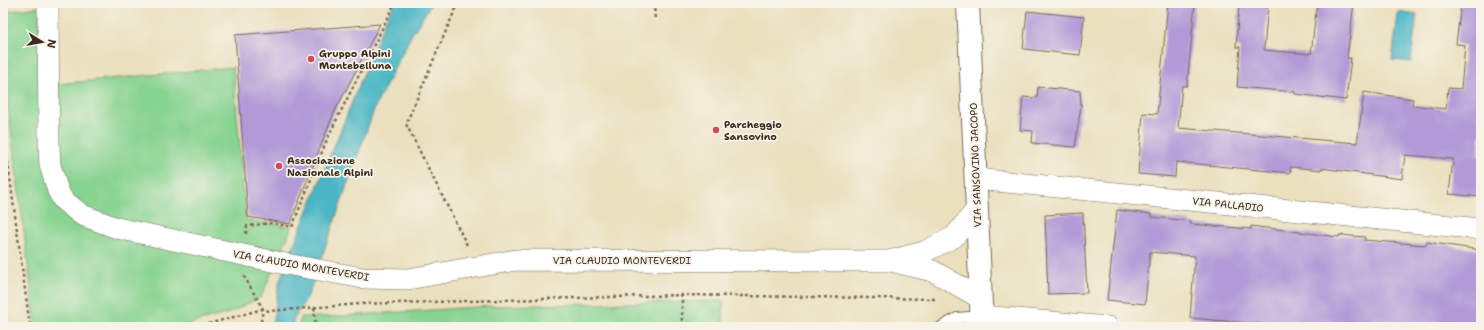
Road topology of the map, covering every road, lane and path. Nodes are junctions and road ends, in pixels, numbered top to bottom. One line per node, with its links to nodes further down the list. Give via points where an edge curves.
1 (8, 3): 7 (path)
2 (48, 3): 15 (street, VIA CLAUDIO MONTEVERDI, via 50,165 53,179 63,200 82,215 117,228 363,278 408,279)
3 (395, 3): 13 (path, via 328,138 292,227 272,223 247,226)
4 (458, 3): 15 (path, via 406,124 473,257)
5 (654, 3): 8 (path)
6 (968, 3): 10 (street, VIA SANSOVINO JACOPO)
7 (3, 4)
8 (655, 20)
9 (3, 126): 22 (path)
10 (976, 180): 11 (street, VIA SANSOVINO JACOPO); 12 (street, VIA PALLADIO)
11 (977, 209): 14 (street, VIA CLAUDIO MONTEVERDI, via 954,237 924,252); 21 (street, VIA SANSOVINO JACOPO)
12 (1481, 229)
13 (245, 241)
14 (891, 261): 15 (street, VIA CLAUDIO MONTEVERDI, via 516,260); 21 (street, VIA CLAUDIO MONTEVERDI, via 933,271)
15 (475, 267)
16 (243, 274): 20 (path)
17 (682, 296): 18 (path); 19 (path, via 360,304); 26 (path)
18 (943, 299)
19 (314, 308): 20 (path, via 269,311); 25 (path)
20 (263, 309): 23 (path); 24 (path)
21 (981, 314): 27 (lane, via 957,318); 28 (street)
22 (30, 327)
23 (198, 327)
24 (260, 327)
25 (316, 327)
26 (682, 327)
27 (941, 327)
28 (1108, 327)

